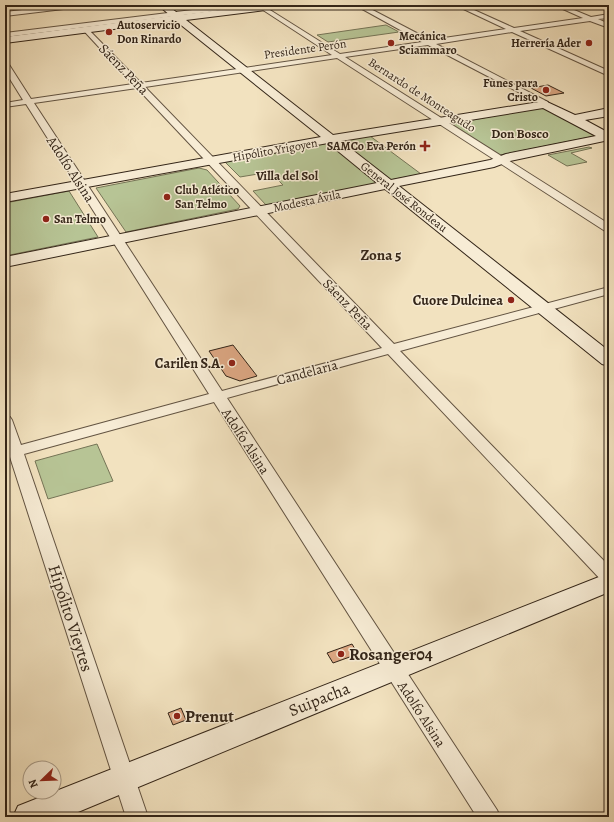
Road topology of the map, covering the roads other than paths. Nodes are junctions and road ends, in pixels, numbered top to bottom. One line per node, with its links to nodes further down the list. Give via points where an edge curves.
1 (80, 5): 9 (street)
2 (162, 5): 10 (street, General José Rondeau)
3 (248, 5): 10 (street)
4 (281, 5): 8 (street)
5 (358, 5): 18 (street)
6 (458, 5): 15 (street)
7 (557, 5): 12 (street)
8 (262, 7): 10 (street); 19 (street, Bernardo de Monteagudo)
9 (5, 14)
10 (176, 16): 14 (street); 16 (street); 21 (street, General José Rondeau)
11 (609, 16): 12 (street, Presidente Perón)
12 (590, 18): 13 (street); 15 (street, Presidente Perón)
13 (609, 26)
14 (86, 30): 17 (street); 23 (street, Sáenz Peña)
15 (512, 30): 18 (street, Presidente Perón); 22 (street)
16 (5, 35)
17 (5, 40)
18 (429, 42): 19 (street, Presidente Perón); 25 (street)
19 (337, 56): 21 (street, Presidente Perón); 29 (street, Bernardo de Monteagudo)
20 (5, 66): 24 (street, Adolfo Alsina)
21 (243, 70): 23 (street, Presidente Perón); 31 (street, General José Rondeau)
22 (609, 74)
23 (139, 85): 24 (street, Presidente Perón); 33 (street, Sáenz Peña)
24 (28, 102): 26 (street, Presidente Perón); 34 (street, Adolfo Alsina)
25 (545, 104): 28 (street); 29 (street, Hipólito Yrigoyen)
26 (5, 105)
27 (609, 112): 28 (street)
28 (574, 119): 30 (street)
29 (440, 122): 31 (street, Hipólito Yrigoyen); 32 (street, Bernardo de Monteagudo)
30 (609, 138): 32 (street, Modesta Ávila)
31 (331, 139): 33 (street, Hipólito Yrigoyen); 35 (street, General José Rondeau)
32 (501, 160): 35 (street, Modesta Ávila); 38 (street, Bernardo de Monteagudo)
33 (212, 161): 34 (street, Hipólito Yrigoyen); 37 (street, Sáenz Peña)
34 (81, 184): 36 (street, Hipólito Yrigoyen); 39 (street, Adolfo Alsina)
35 (388, 184): 37 (street, Modesta Ávila); 42 (street, General José Rondeau)
36 (5, 198)
37 (259, 211): 39 (street, Modesta Ávila); 43 (street, Sáenz Peña)
38 (609, 229)
39 (116, 240): 40 (street, Modesta Ávila); 45 (street, Adolfo Alsina)
40 (5, 262)
41 (609, 290): 42 (street, Candelaria)
42 (543, 308): 43 (street, Candelaria); 44 (street, General José Rondeau)
43 (391, 349): 45 (street, Candelaria); 48 (street, Sáenz Peña)
44 (609, 360)
45 (217, 396): 47 (street, Candelaria); 50 (street, Adolfo Alsina)
46 (5, 420): 47 (street, Hipólito Vieytes)
47 (10, 453): 51 (street, Hipólito Vieytes)
48 (609, 577)
49 (609, 582): 50 (street, Suipacha)
50 (393, 669): 51 (street, Suipacha); 54 (street, Adolfo Alsina)
51 (124, 779): 52 (street, Suipacha); 53 (street, Hipólito Vieytes)
52 (29, 817)
53 (137, 817)
54 (488, 817)

